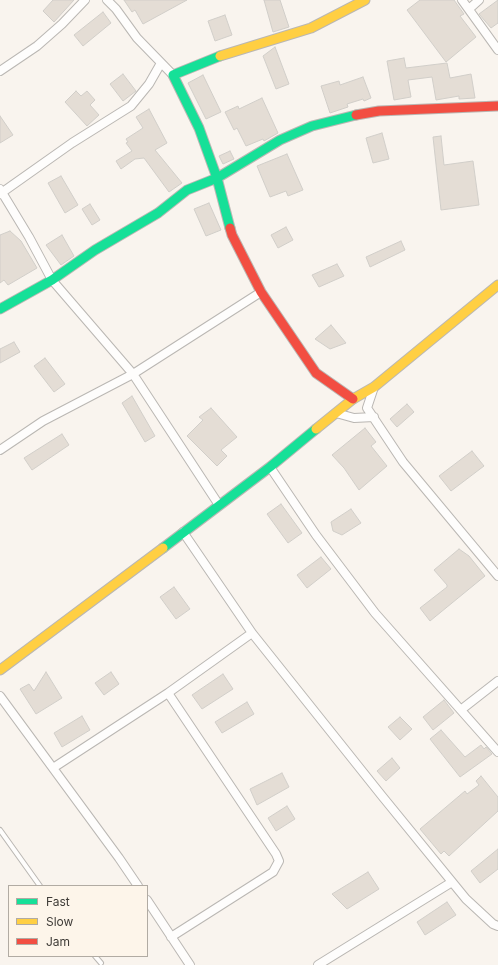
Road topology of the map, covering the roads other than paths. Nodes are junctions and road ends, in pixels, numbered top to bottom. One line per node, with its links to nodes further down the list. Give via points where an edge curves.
1 (85, 0): 9 (street, via 37,46)
2 (107, 0): 8 (street)
3 (365, 0): 10 (street, via 311,28 225,54)
4 (462, 0): 6 (street)
5 (479, 0): 6 (street)
6 (469, 9): 7 (street)
7 (498, 50)
8 (161, 63): 10 (street); 13 (street, via 149,84 131,106)
9 (0, 71)
10 (173, 75): 12 (street, via 199,128)
11 (498, 106): 12 (street, via 379,111 347,116 312,126 280,140)
12 (217, 178): 14 (street, via 188,190); 16 (street, via 232,235)
13 (1, 192): 14 (street)
14 (52, 280): 17 (street); 18 (street)
15 (498, 285): 19 (street)
16 (261, 292): 18 (street); 20 (street, via 316,373)
17 (0, 309)
18 (133, 374): 23 (street, via 43,421); 25 (street)
19 (374, 387): 20 (street); 22 (street, via 367,408)
20 (353, 399): 21 (street)
21 (336, 413): 22 (street, via 354,418); 24 (street)
22 (374, 417): 27 (street, via 403,462)
23 (0, 450)
24 (270, 467): 25 (street); 33 (street, via 374,613)
25 (219, 505): 26 (street)
26 (183, 532): 28 (street); 29 (street)
27 (498, 576)
28 (252, 632): 31 (street); 37 (street)
29 (0, 670)
30 (498, 681): 33 (street)
31 (168, 693): 35 (street); 42 (street, via 276,854 278,861 273,872)
32 (0, 696): 35 (street)
33 (462, 709): 34 (street)
34 (498, 752)
35 (53, 768): 39 (street)
36 (0, 830): 38 (lane)
37 (452, 882): 41 (street, via 466,899); 46 (street)
38 (39, 885)
39 (137, 885)
40 (148, 902): 42 (street)
41 (498, 926)
42 (171, 937): 45 (street)
43 (96, 957): 44 (lane)
44 (101, 963)
45 (190, 965)
46 (318, 965)

